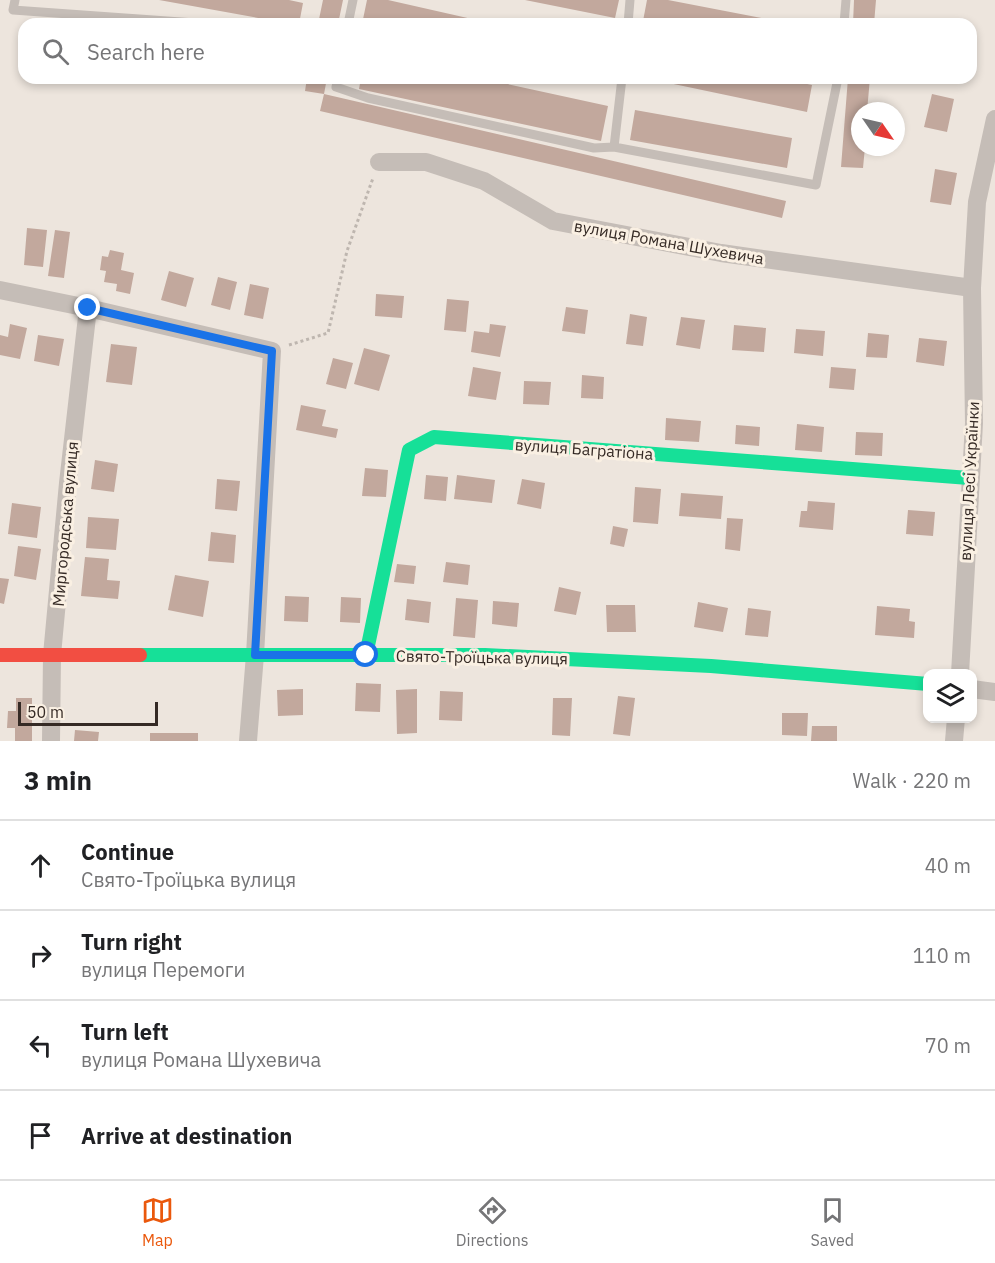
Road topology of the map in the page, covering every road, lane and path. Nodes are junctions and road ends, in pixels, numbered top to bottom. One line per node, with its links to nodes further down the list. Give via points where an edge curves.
1 (15, 0): 5 (lane, via 13,10)
2 (353, 0): 6 (lane)
3 (630, 0): 7 (lane)
4 (846, 0): 8 (lane)
5 (125, 18)
6 (349, 18)
7 (628, 18)
8 (844, 18)
9 (337, 84): 13 (lane, via 336,87 368,98 594,148)
10 (621, 84): 13 (lane)
11 (837, 84): 13 (lane, via 816,185)
12 (995, 119): 15 (street, вулиця Лесі Українки, via 977,202)
13 (614, 147)
14 (379, 162): 15 (street, вулиця Романа Шухевича, via 426,162 484,181 553,221 720,253); 18 (path, via 347,250 328,333)
15 (972, 288): 19 (street, вулиця Лесі Українки, via 974,423)
16 (0, 290): 17 (street)
17 (88, 308): 18 (street); 21 (street, Миргородська вулиця)
18 (272, 351): 22 (street)
19 (969, 478): 23 (street, вулиця Багратіона, via 434,437 409,450); 24 (street, вулиця Лесі Українки)
20 (0, 654): 21 (street, Свято-Троїцька вулиця)
21 (52, 655): 22 (street, Свято-Троїцька вулиця); 29 (street, Миргородська вулиця)
22 (255, 655): 23 (street, Свято-Троїцька вулиця); 30 (street)
23 (366, 655): 25 (street, Свято-Троїцька вулиця, via 485,655 675,664)
24 (960, 669)
25 (923, 684)
26 (977, 690): 27 (street)
27 (995, 692)
28 (956, 723): 31 (street)
29 (51, 741)
30 (248, 741)
31 (954, 741)

